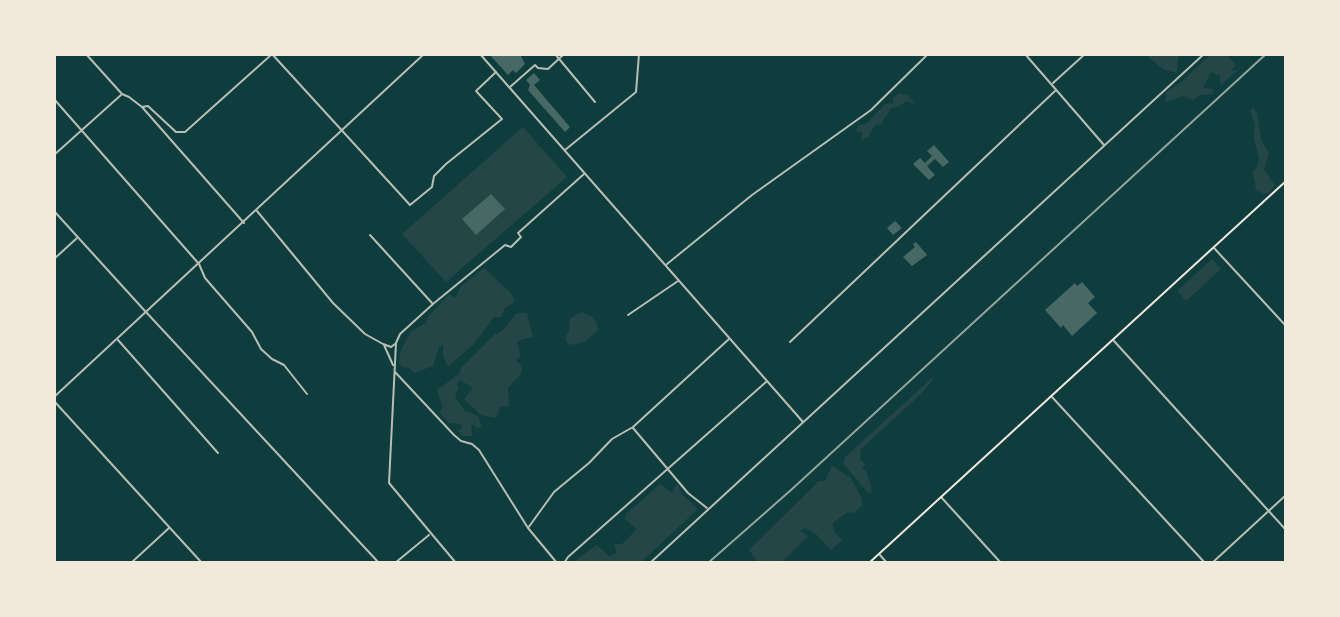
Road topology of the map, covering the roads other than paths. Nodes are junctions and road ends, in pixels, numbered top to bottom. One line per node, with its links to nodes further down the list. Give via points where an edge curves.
1 (86, 54): 17 (street)
2 (272, 54): 20 (street, via 185,132 176,132 148,106); 22 (street)
3 (424, 54): 22 (street)
4 (481, 54): 13 (street)
5 (555, 54): 12 (street)
6 (564, 54): 12 (street)
7 (639, 54): 24 (street, via 636,92)
8 (928, 54): 36 (street, via 871,110)
9 (1025, 54): 14 (street)
10 (1085, 54): 14 (street)
11 (1204, 54): 23 (street)
12 (559, 58): 15 (street, via 548,69 535,65); 19 (street)
13 (497, 72): 15 (street); 22 (street, via 476,91 502,119 446,164 434,176 432,187 410,205)
14 (1050, 85): 16 (street)
15 (510, 87): 24 (street)
16 (1055, 91): 23 (street); 45 (street)
17 (122, 94): 20 (street); 21 (street)
18 (54, 99): 21 (street)
19 (595, 102)
20 (142, 107): 30 (street)
21 (81, 130): 25 (street); 35 (street)
22 (342, 131): 28 (street)
23 (1105, 146): 53 (street)
24 (565, 150): 26 (street)
25 (54, 155)
26 (584, 173): 36 (street); 38 (street, via 518,233 521,237 511,247 505,245)
27 (1286, 181): 33 (main road)
28 (257, 210): 30 (street); 47 (street, via 333,303)
29 (54, 211): 32 (street)
30 (244, 223): 35 (street)
31 (370, 235): 38 (street)
32 (78, 237): 34 (street); 39 (street)
33 (1214, 248): 41 (street); 44 (main road)
34 (54, 259)
35 (199, 264): 39 (street); 50 (street, via 261,349 284,365)
36 (666, 265): 37 (street)
37 (679, 280): 40 (street); 43 (street)
38 (433, 304): 46 (street)
39 (146, 312): 42 (street); 68 (street)
40 (628, 315)
41 (1286, 326)
42 (117, 339): 52 (street); 55 (street)
43 (730, 339): 49 (street); 54 (street)
44 (1113, 340): 51 (main road); 60 (street)
45 (790, 342)
46 (396, 343): 47 (street); 48 (street)
47 (383, 344): 48 (street)
48 (394, 370): 62 (street, via 454,435 479,450); 64 (street, via 389,483)
49 (767, 381): 53 (street); 56 (street)
50 (307, 394)
51 (1051, 396): 58 (main road); 77 (street)
52 (54, 399): 61 (street)
53 (804, 423): 59 (street)
54 (633, 427): 56 (street); 62 (street, via 612,439 554,492)
55 (218, 453)
56 (668, 469): 59 (street); 72 (street)
57 (1286, 495): 60 (street)
58 (941, 497): 65 (main road); 76 (street)
59 (708, 509): 73 (street)
60 (1269, 510): 63 (street); 78 (street)
61 (169, 528): 66 (street); 67 (street)
62 (528, 528): 71 (street)
63 (1286, 530)
64 (430, 534): 69 (street); 70 (street)
65 (879, 554): 74 (main road); 75 (street)
66 (131, 563)
67 (202, 563)
68 (379, 563)
69 (395, 563)
70 (456, 563)
71 (557, 563)
72 (564, 563)
73 (650, 563)
74 (869, 563)
75 (887, 563)
76 (1001, 563)
77 (1205, 563)
78 (1212, 563)

